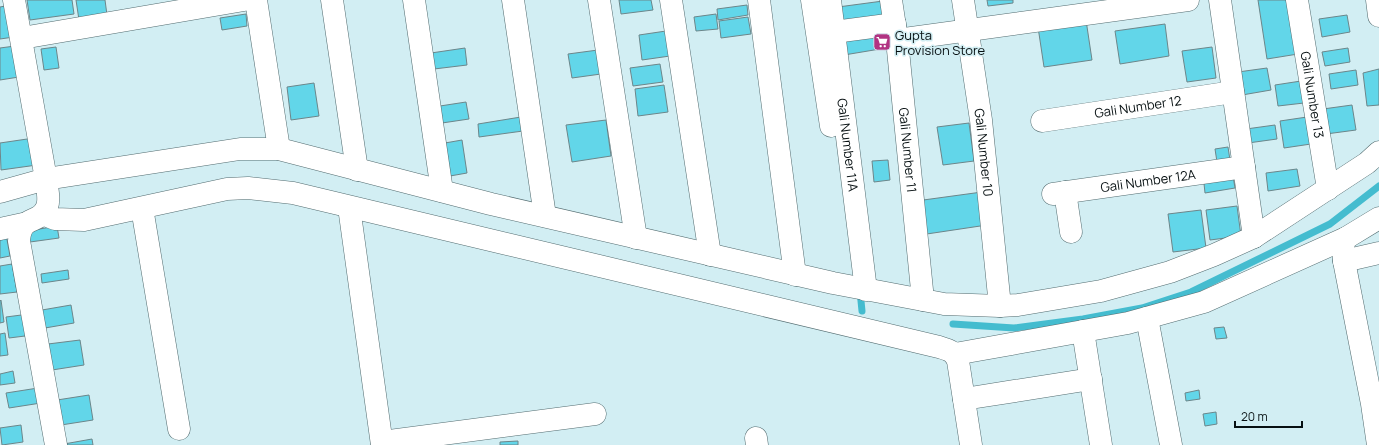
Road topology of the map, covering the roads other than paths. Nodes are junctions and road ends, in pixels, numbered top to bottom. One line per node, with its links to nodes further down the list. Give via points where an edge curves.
1 (14, 0): 24 (street)
2 (244, 0): 24 (street)
3 (256, 0): 27 (street)
4 (332, 0): 30 (street)
5 (414, 0): 32 (street)
6 (514, 0): 37 (street)
7 (599, 0): 43 (street)
8 (671, 0): 46 (street)
9 (759, 0): 48 (street)
10 (812, 0): 49 (street)
11 (830, 0): 22 (street, Gali Number 11A)
12 (891, 0): 23 (street, Gali Number 11)
13 (963, 0): 21 (street, Gali Number 10)
14 (1188, 0): 18 (street)
15 (1220, 0): 25 (street)
16 (1298, 0): 31 (street, Gali Number 13)
17 (1377, 0): 20 (street)
18 (1135, 4): 19 (street)
19 (1061, 9): 21 (street)
20 (1379, 16)
21 (967, 30): 23 (street); 51 (street, Gali Number 10, via 981,120)
22 (834, 32): 23 (street); 49 (street, Gali Number 11A)
23 (896, 32): 50 (street, Gali Number 11)
24 (22, 38): 34 (street)
25 (1233, 92): 26 (street, Gali Number 12); 29 (street)
26 (1042, 121)
27 (279, 149): 30 (street); 34 (street, via 240,149)
28 (1379, 152): 31 (street)
29 (1244, 167): 41 (street, Gali Number 12A, via 1059,193); 42 (street)
30 (357, 170): 32 (street)
31 (1328, 189): 42 (street)
32 (442, 191): 37 (street)
33 (0, 192): 34 (street)
34 (46, 199): 36 (street, via 55,219 84,220); 39 (street)
35 (349, 207): 36 (street, via 293,193 248,188 227,189); 54 (street, via 948,349); 60 (street)
36 (142, 208): 59 (street)
37 (545, 216): 43 (street)
38 (1379, 218): 44 (street)
39 (23, 224): 40 (street); 61 (street, via 19,241)
40 (0, 229)
41 (1071, 232)
42 (1254, 237): 51 (street, via 1170,272 1132,283 1053,300)
43 (636, 238): 46 (street)
44 (1346, 238): 47 (street, via 1343,246); 52 (street, via 1204,302)
45 (1379, 253): 47 (street)
46 (710, 255): 48 (street)
47 (1344, 261): 57 (street)
48 (795, 275): 49 (street)
49 (860, 289): 50 (street)
50 (923, 300): 51 (street, via 944,304)
51 (1000, 306)
52 (1147, 318): 53 (street); 64 (street)
53 (1083, 331): 54 (street); 55 (street)
54 (955, 354): 56 (street)
55 (1090, 379): 56 (street); 63 (street)
56 (964, 399): 62 (street)
57 (1376, 404): 65 (street)
58 (595, 414): 60 (street)
59 (179, 429)
60 (382, 444)
61 (56, 445)
62 (971, 445)
63 (1101, 445)
64 (1171, 445)
65 (1378, 445)

